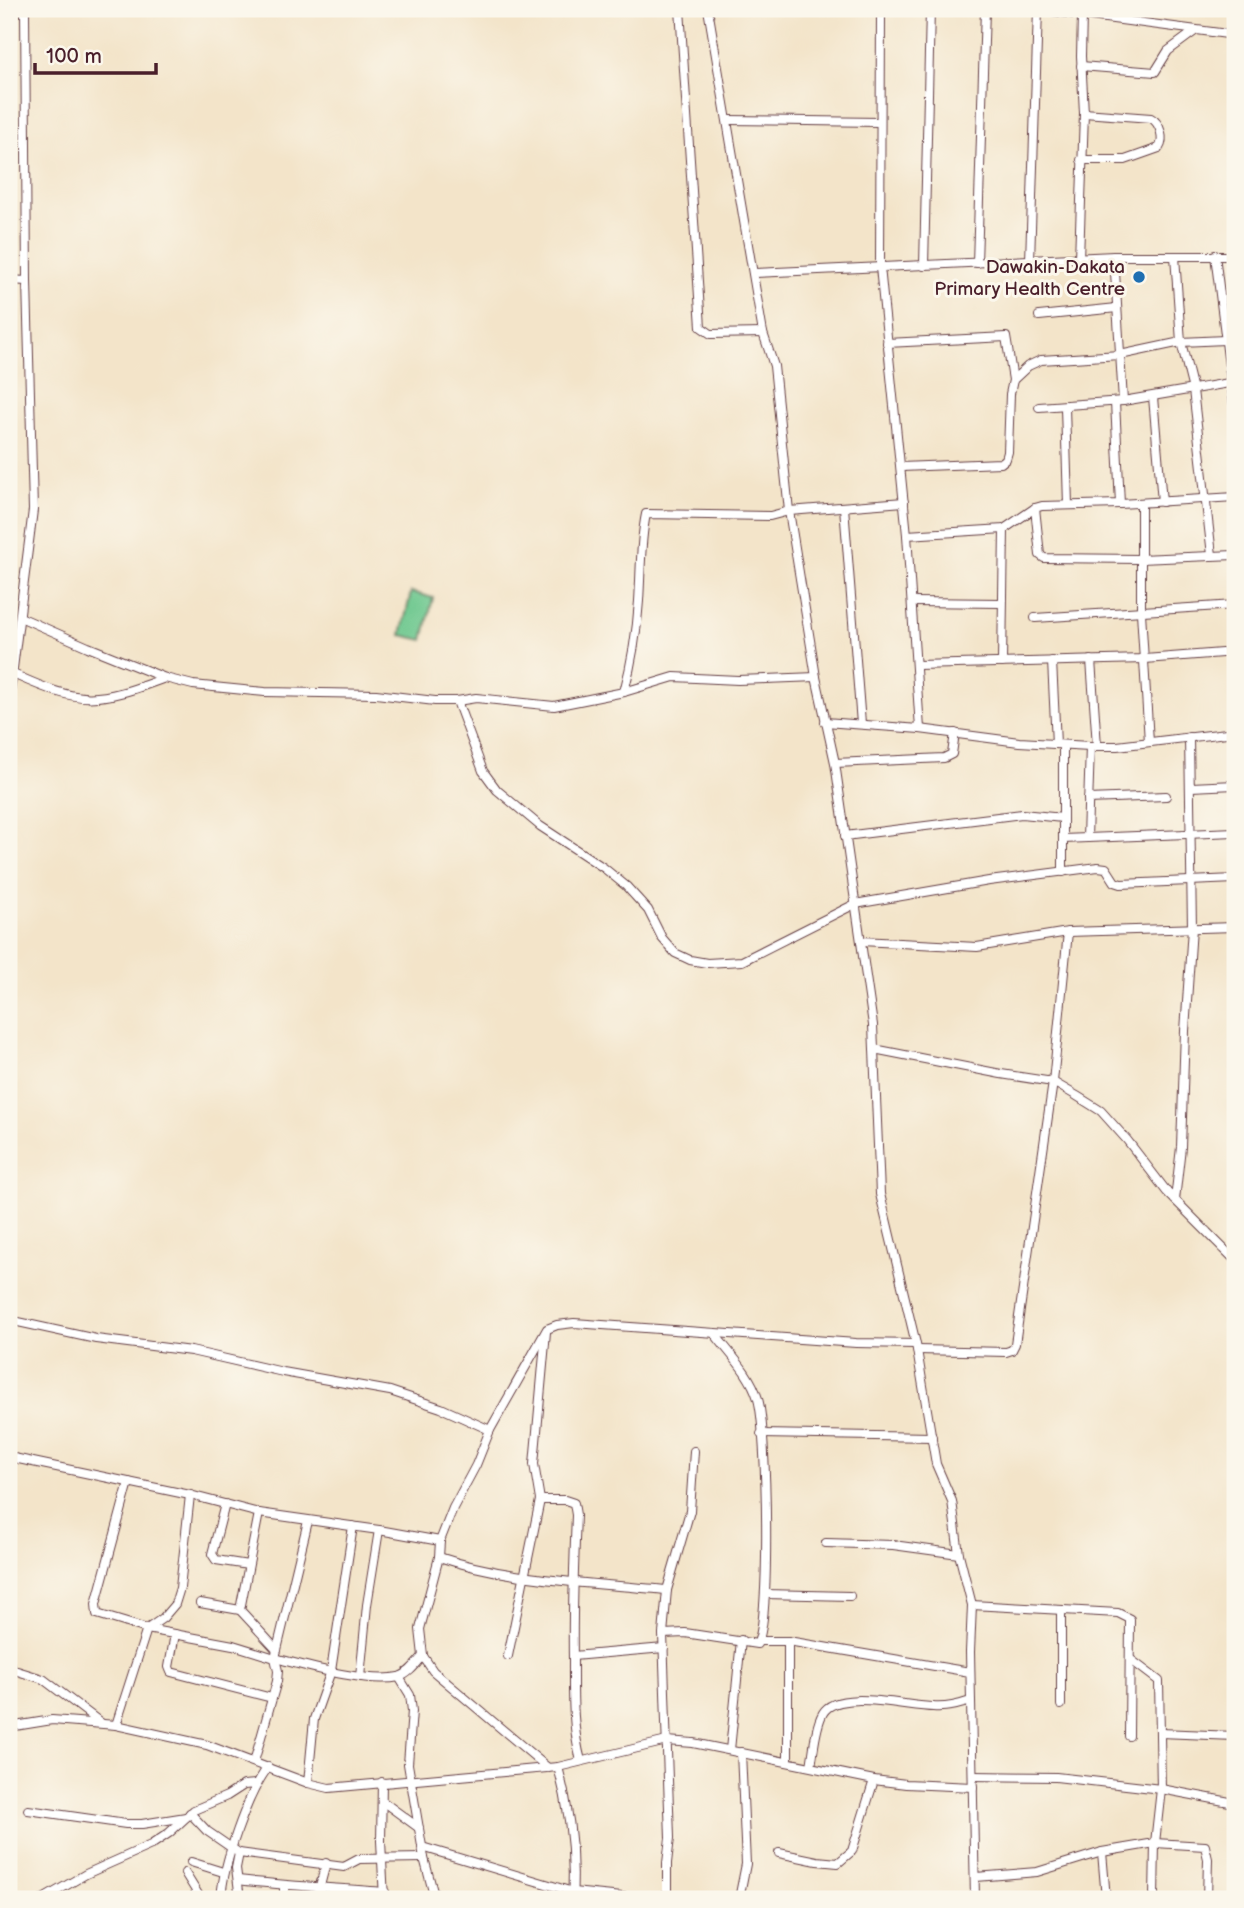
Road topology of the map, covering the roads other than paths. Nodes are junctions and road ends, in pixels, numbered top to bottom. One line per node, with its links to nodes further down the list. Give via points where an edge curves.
1 (25, 9): 27 (street)
2 (680, 9): 30 (street, via 701,327 711,334)
3 (708, 9): 13 (street)
4 (881, 9): 14 (street)
5 (929, 9): 23 (street)
6 (985, 9): 22 (street)
7 (1038, 9): 8 (street); 21 (street)
8 (1082, 15): 9 (street); 11 (street)
9 (1195, 31): 10 (street); 11 (street, via 1168,51 1155,72)
10 (1235, 35)
11 (1081, 66): 12 (street)
12 (1084, 113): 15 (street); 15 (street, via 1151,118 1158,124 1162,142 1159,148 1125,160)
13 (727, 120): 14 (street); 25 (street)
14 (878, 122): 24 (street)
15 (1081, 160): 20 (street)
16 (1215, 255): 17 (street); 18 (street); 31 (street)
17 (1175, 256): 19 (street); 32 (street)
18 (1235, 256)
19 (1114, 257): 20 (street); 28 (street)
20 (1079, 259): 21 (street)
21 (1030, 261): 22 (street)
22 (977, 263): 23 (street)
23 (924, 266): 24 (street)
24 (880, 267): 25 (street); 33 (street)
25 (755, 273): 30 (street)
26 (9, 280): 27 (street)
27 (27, 281): 63 (street, via 33,510)
28 (1117, 308): 29 (street); 34 (street)
29 (1039, 316)
30 (763, 333): 53 (street, via 774,366)
31 (1225, 340): 32 (street); 36 (street)
32 (1181, 342): 34 (street); 37 (street)
33 (887, 343): 35 (street, via 1006,337); 43 (street)
34 (1120, 355): 35 (street, via 1041,360); 39 (street)
35 (1013, 380): 43 (street, via 1008,452 1001,463)
36 (1233, 383): 37 (street); 42 (street)
37 (1193, 390): 38 (street); 45 (street)
38 (1153, 397): 39 (street); 47 (street)
39 (1119, 402): 41 (street); 49 (street)
40 (1039, 407): 41 (street)
41 (1065, 407): 50 (street)
42 (1235, 413)
43 (901, 467): 46 (street)
44 (1235, 497): 45 (street)
45 (1207, 500): 47 (street); 56 (street)
46 (904, 502): 51 (street); 55 (street)
47 (1162, 502): 48 (street)
48 (1141, 503): 49 (street); 58 (street)
49 (1120, 504): 50 (street)
50 (1068, 505): 52 (street)
51 (844, 507): 53 (street); 78 (street)
52 (1035, 508): 54 (street); 58 (street, via 1042,557)
53 (789, 511): 72 (street); 74 (street, via 770,516 646,514 638,621)
54 (1004, 529): 55 (street); 60 (street)
55 (907, 535): 59 (street)
56 (1212, 555): 57 (street); 58 (street)
57 (1235, 555)
58 (1140, 559): 62 (street)
59 (913, 602): 60 (street); 70 (street)
60 (1003, 603): 69 (street)
61 (1235, 605): 62 (street)
62 (1141, 612): 64 (street); 66 (street)
63 (20, 617): 71 (street); 73 (street)
64 (1035, 618)
65 (1235, 652): 66 (street)
66 (1145, 659): 67 (street); 83 (street)
67 (1091, 660): 68 (street); 85 (street)
68 (1052, 661): 69 (street); 84 (street)
69 (1002, 663): 70 (street)
70 (917, 665): 79 (street)
71 (13, 674): 73 (street, via 53,692 88,700 120,695); 75 (street)
72 (816, 677): 74 (street, via 674,677); 77 (street)
73 (165, 678): 76 (street, via 265,692)
74 (624, 692): 76 (street, via 554,706 477,698)
75 (9, 700)
76 (457, 701): 100 (street, via 478,758 497,790 626,886 648,910 675,953 707,963 742,961)
77 (825, 722): 78 (street); 86 (street)
78 (861, 724): 79 (street)
79 (920, 729): 81 (street)
80 (1235, 732): 82 (street)
81 (956, 733): 84 (street); 86 (street, via 952,754 944,758)
82 (1189, 737): 83 (street); 88 (street)
83 (1149, 742): 85 (street)
84 (1059, 745): 85 (street); 91 (street)
85 (1093, 746): 90 (street)
86 (835, 763): 94 (street)
87 (1235, 785): 88 (street)
88 (1191, 787): 93 (street)
89 (1167, 796): 90 (street)
90 (1088, 799): 95 (street)
91 (1063, 818): 94 (street, via 1022,814); 96 (street)
92 (1235, 832): 93 (street)
93 (1191, 834): 95 (street); 99 (street)
94 (845, 836): 100 (street)
95 (1087, 838): 96 (street)
96 (1063, 839): 97 (street)
97 (1063, 872): 99 (street, via 1103,867 1121,884); 100 (street)
98 (1235, 879): 99 (street)
99 (1193, 881): 102 (street)
100 (855, 904): 104 (street)
101 (1235, 927): 102 (street)
102 (1192, 928): 103 (street); 107 (street)
103 (1069, 932): 104 (street, via 977,947); 106 (street)
104 (861, 941): 105 (street)
105 (874, 1049): 106 (street); 112 (street, via 880,1194)
106 (1053, 1082): 107 (street, via 1101,1111); 112 (street, via 1012,1350)
107 (1175, 1200): 108 (street)
108 (1235, 1260)
109 (9, 1320): 113 (street, via 390,1391)
110 (547, 1329): 111 (street, via 574,1323); 113 (street); 120 (street, via 534,1464)
111 (714, 1333): 112 (street); 114 (street, via 752,1385 759,1401)
112 (917, 1347): 115 (street)
113 (490, 1430): 126 (street)
114 (761, 1434): 115 (street); 134 (street)
115 (932, 1437): 128 (street, via 936,1464 952,1501)
116 (694, 1451): 133 (street, via 690,1511)
117 (9, 1457): 118 (street)
118 (129, 1482): 119 (street); 140 (street, via 97,1614)
119 (190, 1495): 121 (street); 140 (street, via 175,1604)
120 (540, 1500): 131 (street); 132 (street, via 573,1503)
121 (225, 1504): 122 (street); 130 (street, via 212,1554 216,1560)
122 (259, 1513): 123 (street); 130 (street)
123 (308, 1521): 124 (street); 147 (street)
124 (353, 1526): 125 (street); 153 (street)
125 (379, 1530): 126 (street); 155 (street)
126 (440, 1541): 129 (street)
127 (826, 1543): 128 (street)
128 (959, 1554): 137 (street)
129 (439, 1557): 131 (street, via 469,1567); 148 (street, via 420,1629)
130 (248, 1565): 138 (street)
131 (525, 1575): 132 (street); 149 (street)
132 (573, 1581): 133 (street); 150 (street)
133 (667, 1590): 142 (street)
134 (765, 1594): 135 (street); 144 (street)
135 (850, 1596)
136 (200, 1603): 138 (street)
137 (972, 1605): 139 (street); 154 (street)
138 (240, 1610): 147 (street)
139 (1061, 1612): 151 (street, via 1118,1613 1130,1619); 159 (street)
140 (147, 1629): 141 (street); 160 (street)
141 (175, 1634): 147 (street); 157 (street, via 171,1672)
142 (663, 1634): 143 (street); 146 (street)
143 (741, 1640): 144 (street); 167 (street)
144 (759, 1641): 145 (street)
145 (789, 1641): 154 (street); 170 (street)
146 (664, 1648): 150 (street); 166 (street)
147 (276, 1654): 153 (street); 157 (street, via 278,1671)
148 (423, 1656): 156 (street); 175 (street, via 442,1681)
149 (508, 1656)
150 (573, 1656): 169 (street, via 574,1737)
151 (1130, 1659): 163 (street, via 1159,1681); 165 (street)
152 (9, 1664): 161 (street, via 43,1679)
153 (331, 1671): 155 (street); 180 (street, via 314,1719)
154 (970, 1672): 158 (street)
155 (360, 1677): 156 (street)
156 (399, 1677): 177 (street, via 410,1695 412,1711)
157 (272, 1698): 171 (street)
158 (971, 1701): 173 (street, via 949,1707 833,1703 821,1715); 176 (street)
159 (1061, 1705)
160 (116, 1724): 161 (street); 171 (street, via 207,1745)
161 (104, 1725): 162 (street, via 52,1720)
162 (9, 1727)
163 (1160, 1733): 164 (street); 183 (street)
164 (1235, 1735)
165 (1129, 1736)
166 (667, 1741): 167 (street); 169 (street); 214 (street)
167 (730, 1750): 168 (street)
168 (741, 1752): 170 (street); 215 (street, via 746,1864)
169 (580, 1761): 172 (street)
170 (788, 1761): 173 (street)
171 (254, 1762): 174 (street)
172 (558, 1766): 175 (street); 205 (street, via 570,1819)
173 (811, 1766): 178 (street)
174 (268, 1767): 180 (street); 181 (street)
175 (548, 1768): 177 (street)
176 (973, 1776): 182 (street); 183 (street, via 1056,1777)
177 (410, 1780): 179 (street); 188 (street)
178 (874, 1780): 182 (street); 193 (street, via 852,1852 838,1863)
179 (382, 1782): 180 (street, via 340,1788); 184 (street)
180 (307, 1783)
181 (256, 1784): 187 (street, via 244,1785); 191 (street)
182 (973, 1787): 200 (street)
183 (1161, 1789): 185 (street); 189 (street)
184 (382, 1801): 188 (street); 195 (street)
185 (1235, 1803)
186 (27, 1810): 187 (street, via 126,1824)
187 (188, 1815): 191 (street); 206 (street, via 150,1845)
188 (419, 1828): 190 (street)
189 (1155, 1843): 192 (street); 218 (street); 219 (street, via 1205,1846)
190 (422, 1847): 194 (street); 205 (street)
191 (236, 1851): 197 (street); 198 (street); 201 (street)
192 (1102, 1852): 200 (street, via 1037,1872); 217 (street)
193 (779, 1853)
194 (424, 1858): 195 (street); 212 (street)
195 (383, 1859): 197 (street, via 359,1859 344,1867); 204 (street)
196 (191, 1861): 198 (street)
197 (326, 1863): 203 (street)
198 (223, 1872): 208 (street)
199 (185, 1873): 207 (street)
200 (975, 1877): 216 (street)
201 (238, 1880): 202 (street); 209 (street)
202 (284, 1885): 203 (street); 210 (street)
203 (320, 1886): 204 (street); 211 (street)
204 (384, 1896)
205 (573, 1896): 213 (street)
206 (43, 1899)
207 (201, 1899)
208 (220, 1899)
209 (240, 1899)
210 (284, 1899)
211 (320, 1899)
212 (435, 1899)
213 (642, 1899)
214 (667, 1899)
215 (739, 1899)
216 (975, 1899)
217 (1106, 1899)
218 (1154, 1899)
219 (1208, 1899)

